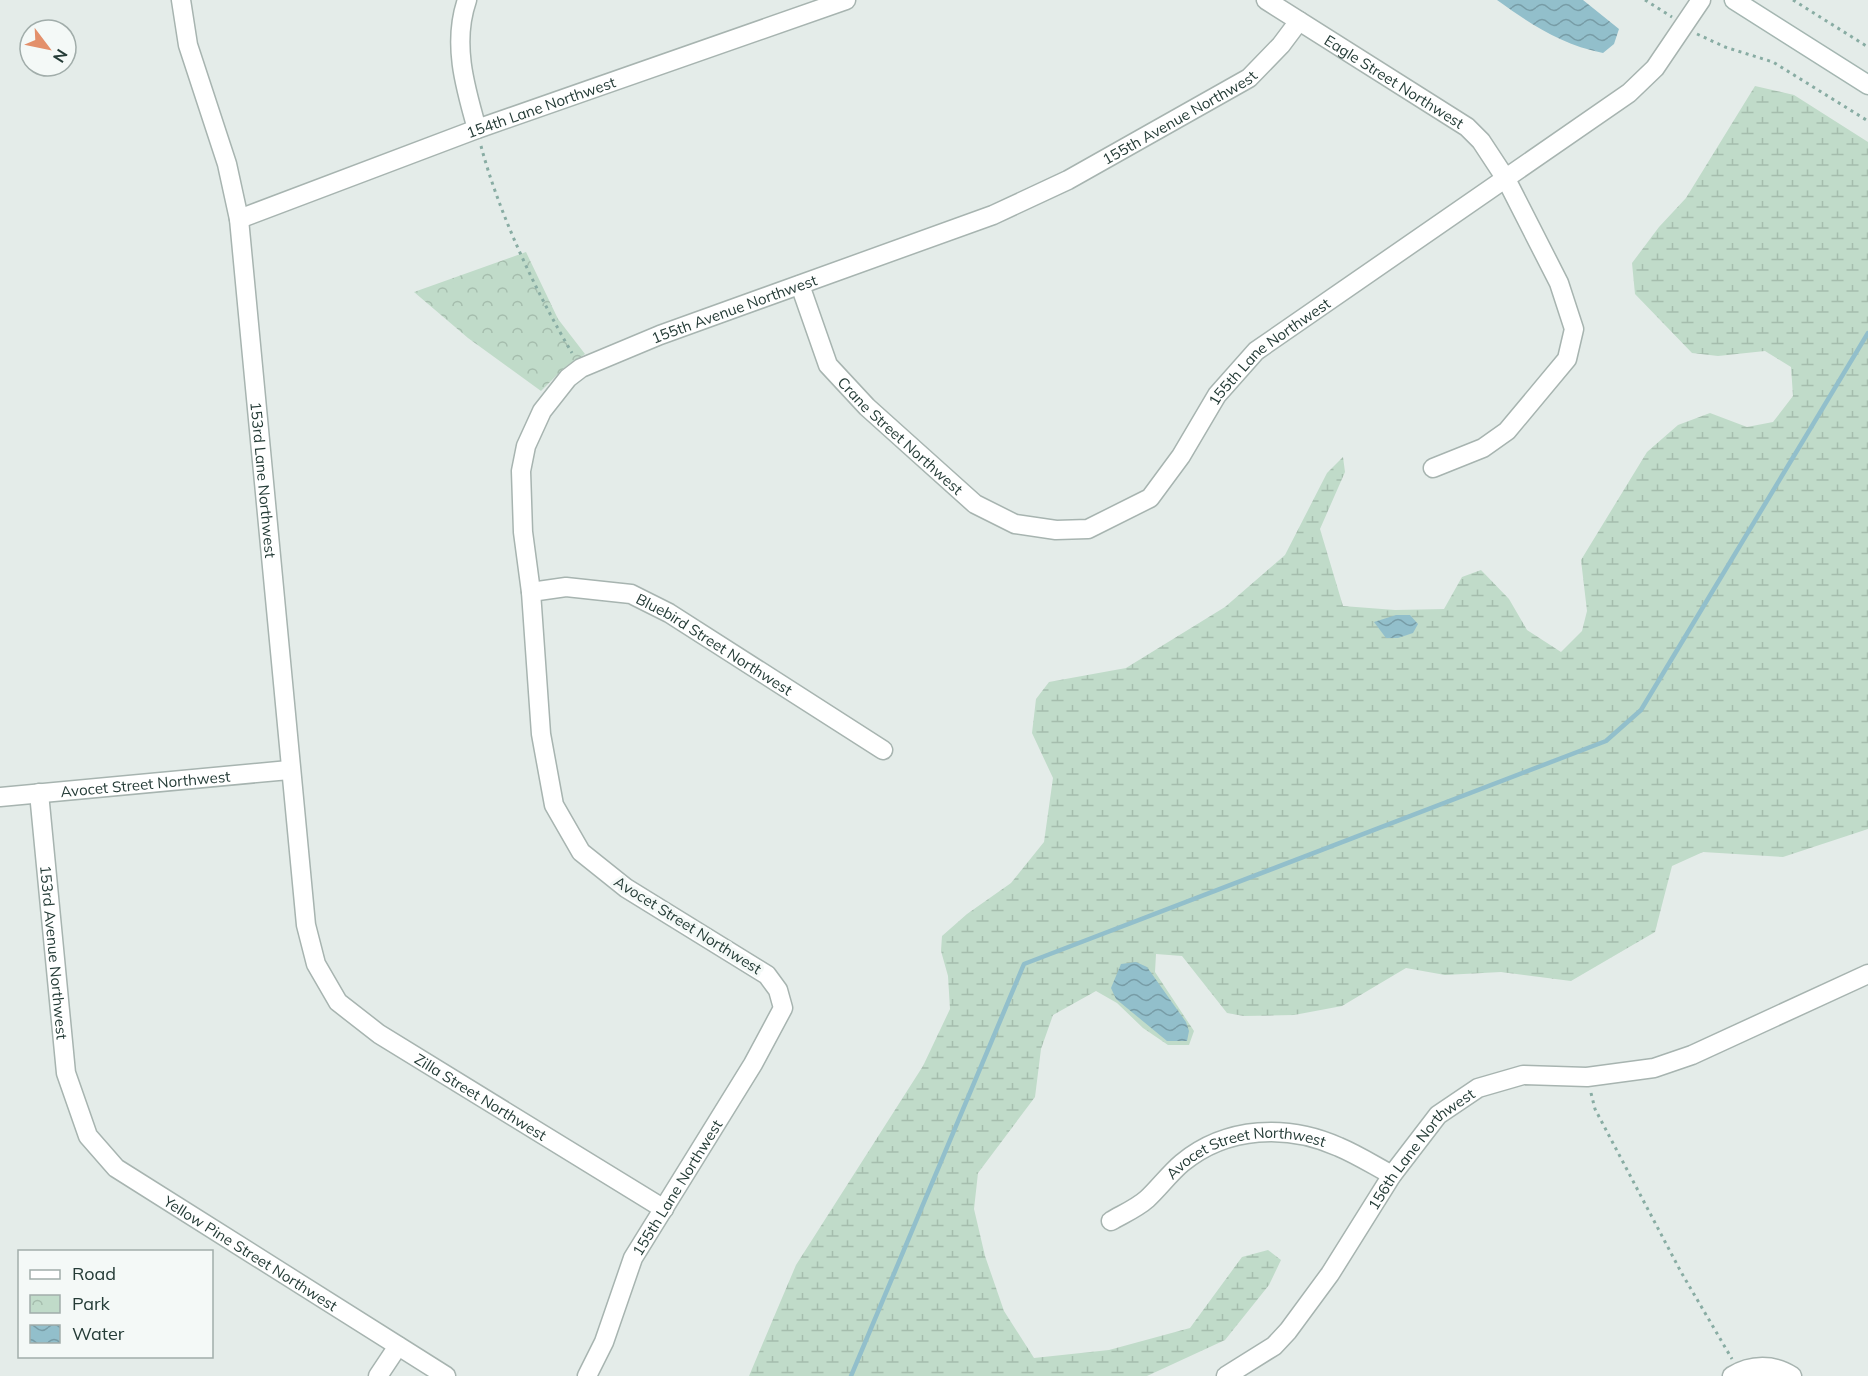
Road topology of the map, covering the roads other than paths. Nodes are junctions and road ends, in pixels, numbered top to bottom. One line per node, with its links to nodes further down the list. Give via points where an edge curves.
1 (181, 0): 11 (street, 153rd Lane Northwest, via 188,45 227,164)
2 (467, 0): 9 (street, via 460,35 463,77)
3 (846, 0): 9 (street, 154th Lane Northwest)
4 (1266, 0): 7 (street, Eagle Street Northwest)
5 (1701, 0): 10 (street, 155th Lane Northwest, via 1644,82)
6 (1734, 0): 8 (street)
7 (1299, 21): 10 (street, Eagle Street Northwest, via 1467,127); 12 (street, 155th Avenue Northwest, via 1249,78 1068,180 993,215)
8 (1868, 85)
9 (477, 129): 11 (street, 154th Lane Northwest)
10 (1506, 179): 13 (street, via 1559,284 1574,329 1568,359 1507,431 1483,448); 14 (street, 155th Lane Northwest, via 1256,351 1217,395 1181,456 1150,498 1088,529)
11 (239, 219): 17 (street, 153rd Lane Northwest)
12 (800, 285): 14 (street, Crane Street Northwest, via 828,364 867,407 975,504 1015,524); 15 (street, 155th Avenue Northwest, via 660,335 581,368 568,378 542,411 526,446 521,471 523,532)
13 (1433, 468)
14 (1056, 530)
15 (531, 592): 16 (street, Bluebird Street Northwest, via 566,588 631,594 669,613); 20 (street, 155th Avenue Northwest, via 541,734 554,805)
16 (883, 750)
17 (289, 770): 18 (street, Avocet Street Northwest); 21 (street, 153rd Lane Northwest, via 306,925)
18 (39, 793): 19 (street, Avocet Street Northwest); 24 (street, 153rd Avenue Northwest, via 66,1073)
19 (0, 797)
20 (563, 822): 23 (street, Avocet Street Northwest, via 581,852 626,888 767,975 778,990)
21 (316, 964): 26 (street, Zilla Street Northwest, via 338,1002 379,1034)
22 (1868, 974): 25 (street, 156th Lane Northwest, via 1692,1055 1654,1068 1587,1077 1523,1075 1478,1088 1438,1115)
23 (783, 1007): 26 (street, 155th Lane Northwest, via 753,1064)
24 (78, 1109): 28 (street, Yellow Pine Street Northwest, via 88,1136 116,1168)
25 (1392, 1175): 27 (street, Avocet Street Northwest, via 1339,1146 1308,1136 1241,1133 1196,1153 1145,1201); 33 (street, 156th Lane Northwest, via 1330,1274 1288,1330 1274,1346)
26 (664, 1209): 32 (street, 155th Lane Northwest, via 633,1258 604,1342)
27 (1111, 1221)
28 (398, 1346): 30 (street); 31 (street, Yellow Pine Street Northwest)
29 (1735, 1374): 34 (street, via 1759,1367 1780,1368)
30 (378, 1376)
31 (446, 1376)
32 (587, 1376)
33 (1226, 1376)
34 (1792, 1376)

